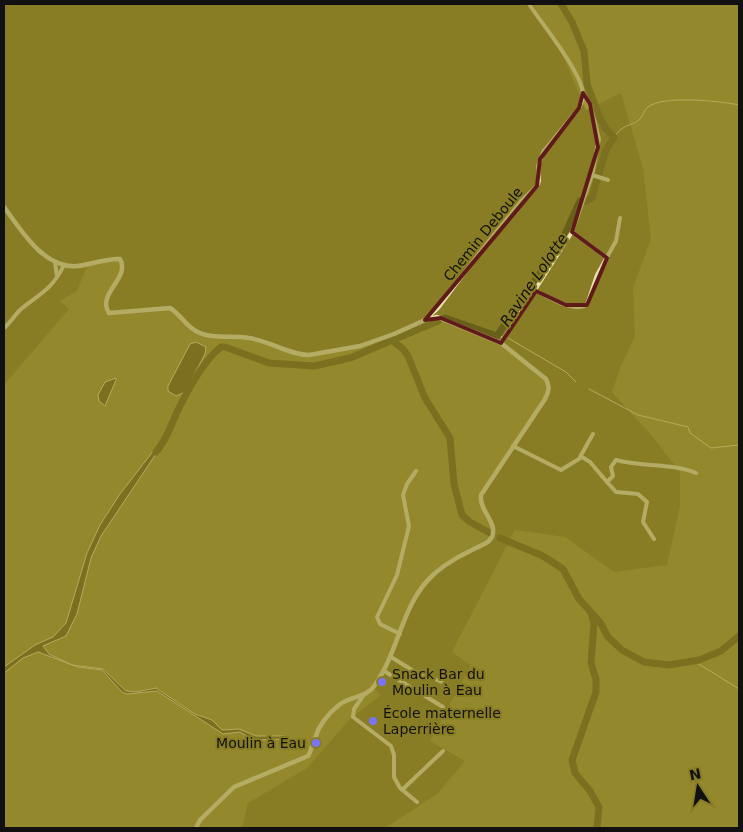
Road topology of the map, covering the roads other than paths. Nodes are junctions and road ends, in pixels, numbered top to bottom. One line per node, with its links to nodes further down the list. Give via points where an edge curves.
1 (529, 4): 2 (street, via 570,66)
2 (583, 93): 3 (street, via 590,104 599,140); 13 (street, Chemin Deboule, via 579,108 540,159 537,186 522,200 438,308)
3 (592, 176): 4 (street); 7 (street)
4 (608, 180)
5 (4, 207): 9 (street, via 33,244)
6 (620, 218): 8 (street, via 618,237)
7 (572, 232): 8 (street); 12 (street)
8 (607, 258): 12 (street, via 584,307 566,305)
9 (55, 262): 10 (street); 11 (street)
10 (64, 265): 11 (street); 13 (street, via 120,260 122,273 106,305 109,313 170,308 194,330 206,336 270,342 302,355 346,350)
11 (57, 277): 14 (street)
12 (536, 291): 15 (street)
13 (425, 320): 15 (street, via 441,318)
14 (4, 328)
15 (501, 343): 17 (street, via 546,379 549,391)
16 (593, 434): 18 (street)
17 (513, 446): 18 (street, via 561,470); 23 (street, via 481,495 481,506 494,535 488,542 450,561 432,575 413,601)
18 (580, 457): 21 (street, via 590,462)
19 (416, 471): 23 (street, via 403,495 409,526 397,575 377,617 380,624)
20 (696, 473): 21 (street, via 616,460 611,467 613,476)
21 (607, 482): 22 (street, via 616,492 638,494 647,502 643,522)
22 (654, 539)
23 (400, 634): 24 (street)
24 (391, 657): 25 (street); 26 (street)
25 (384, 671): 27 (street, via 374,687); 28 (street)
26 (442, 682)
27 (363, 696): 30 (street, via 354,708 353,717 391,746 394,777); 32 (street, via 341,703 327,717 308,756 234,786)
28 (443, 707)
29 (443, 751): 30 (street)
30 (401, 788): 31 (street)
31 (417, 802)
32 (196, 828)

